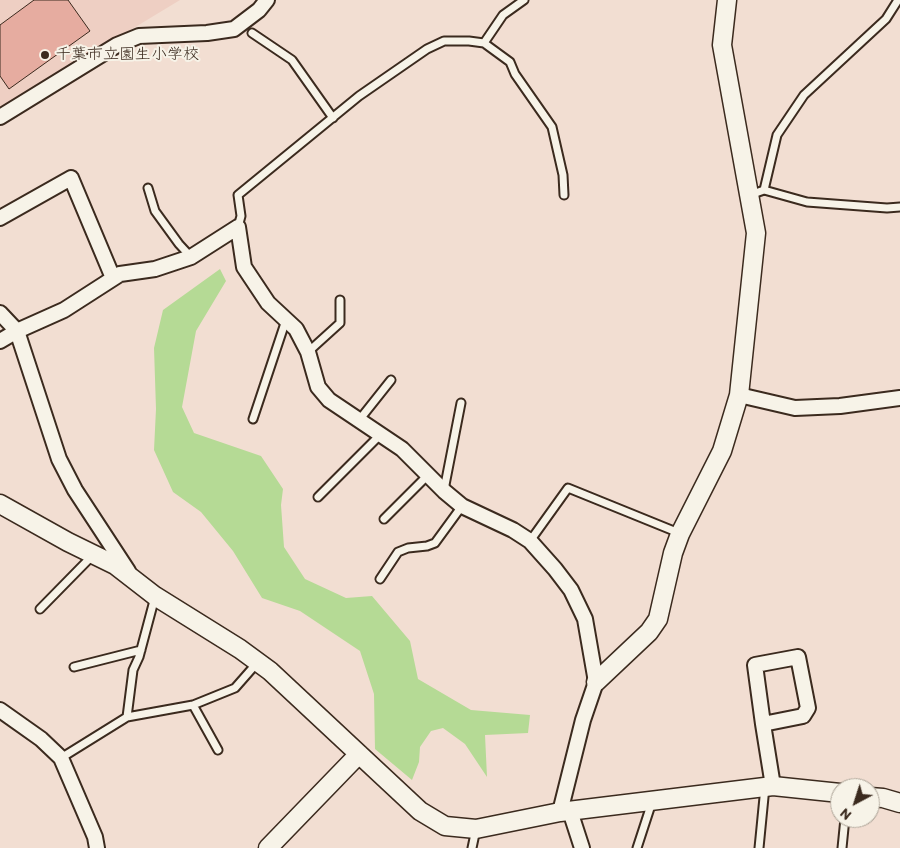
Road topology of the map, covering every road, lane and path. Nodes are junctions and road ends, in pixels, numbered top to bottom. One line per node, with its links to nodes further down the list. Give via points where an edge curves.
1 (267, 0): 7 (street, via 234,29 139,36 117,44)
2 (524, 0): 6 (lane, via 503,15)
3 (728, 0): 10 (street, via 722,44)
4 (898, 0): 10 (lane, via 886,19 804,95 777,136)
5 (252, 33): 8 (lane, via 292,60)
6 (484, 43): 8 (lane, via 444,41 426,49); 11 (lane, via 510,62 552,127)
7 (0, 117)
8 (333, 118): 14 (lane, via 238,195 241,216)
9 (148, 188): 15 (lane, via 154,211)
10 (756, 193): 12 (lane, via 806,202); 24 (street, via 756,233)
11 (564, 195)
12 (900, 207)
13 (0, 218): 16 (street, via 72,178)
14 (238, 227): 15 (street); 19 (street, via 244,267 268,303)
15 (192, 257): 16 (street)
16 (113, 278): 20 (street, via 64,310)
17 (340, 300): 22 (lane, via 340,323)
18 (0, 313): 20 (street)
19 (286, 319): 22 (street, via 296,329); 27 (lane)
20 (17, 330): 21 (street); 39 (street, via 59,458 75,490)
21 (0, 341)
22 (308, 352): 28 (street, via 318,387 329,400)
23 (391, 380): 28 (lane)
24 (740, 395): 25 (street, via 795,408); 36 (street, via 722,451)
25 (900, 398)
26 (461, 403): 31 (lane)
27 (253, 419)
28 (360, 419): 29 (street)
29 (381, 434): 30 (street, via 402,449); 32 (lane)
30 (428, 475): 31 (street); 35 (lane)
31 (444, 491): 34 (street)
32 (318, 497)
33 (0, 504): 38 (street)
34 (462, 506): 37 (street); 40 (lane, via 435,543 398,552)
35 (384, 519)
36 (680, 534): 37 (lane, via 568,488); 46 (street, via 658,619 649,632)
37 (530, 541): 46 (street, via 555,568 584,619)
38 (93, 555): 39 (street); 42 (lane)
39 (133, 578): 41 (street)
40 (380, 579)
41 (155, 596): 43 (lane); 44 (street)
42 (40, 609)
43 (141, 650): 45 (lane); 49 (lane, via 133,670)
44 (257, 663): 47 (lane, via 236,688); 52 (street, via 270,671)
45 (74, 667)
46 (596, 682): 59 (street, via 583,720)
47 (193, 704): 49 (lane); 51 (lane)
48 (0, 710): 53 (street, via 41,739)
49 (128, 717): 53 (lane)
50 (763, 724): 50 (street, via 755,665 798,657 808,708 803,716); 54 (street)
51 (218, 750)
52 (359, 754): 61 (street, via 420,811 445,826); 63 (street)
53 (61, 758): 62 (street)
54 (769, 786): 55 (street); 57 (street); 67 (lane)
55 (830, 793)
56 (880, 798): 58 (street)
57 (652, 802): 59 (street); 66 (lane)
58 (900, 804)
59 (565, 811): 61 (street); 65 (street)
60 (844, 828): 68 (lane)
61 (476, 829): 64 (lane)
62 (97, 848)
63 (268, 848)
64 (472, 848)
65 (582, 848)
66 (637, 848)
67 (759, 848)
68 (842, 848)

